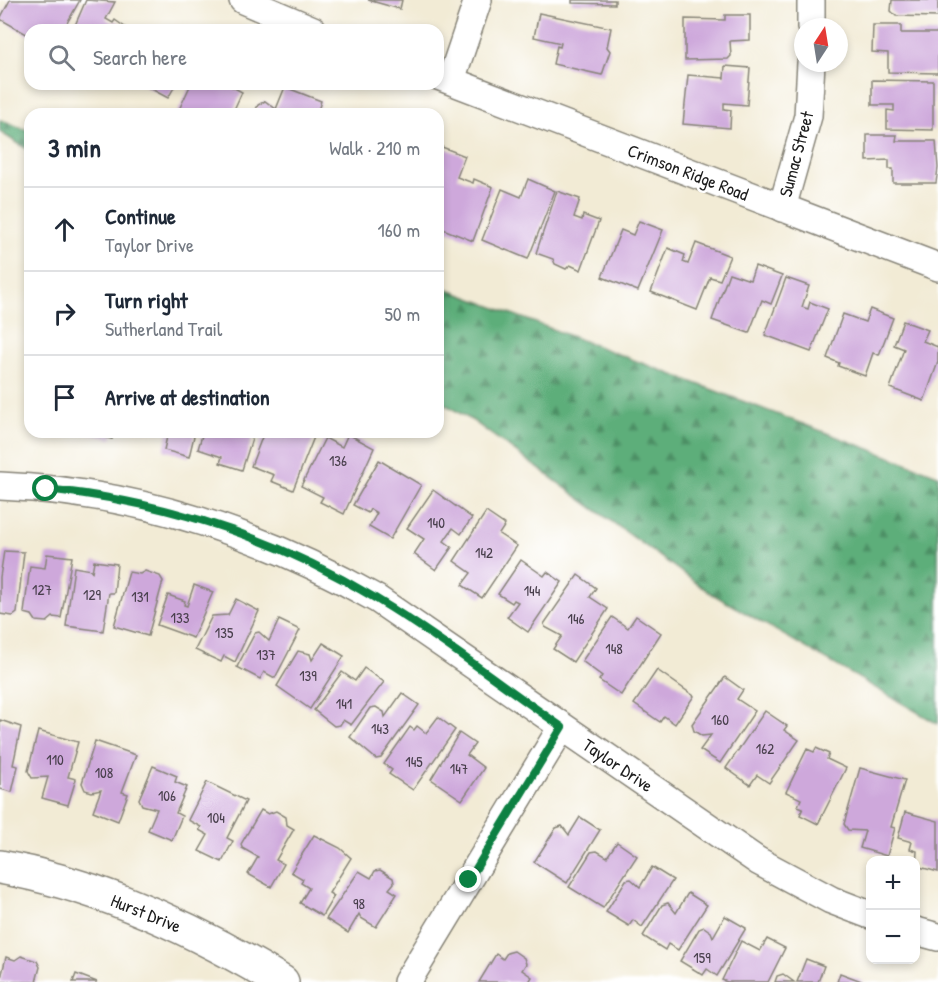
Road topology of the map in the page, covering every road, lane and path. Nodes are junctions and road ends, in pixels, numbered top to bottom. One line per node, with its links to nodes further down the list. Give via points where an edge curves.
1 (243, 0): 5 (street)
2 (478, 0): 7 (street)
3 (811, 0): 4 (street)
4 (811, 18)
5 (299, 24)
6 (810, 72): 8 (street, Sumac Street, via 808,116)
7 (445, 78): 8 (street, Crimson Ridge Road)
8 (782, 208): 9 (street, Crimson Ridge Road)
9 (938, 267)
10 (0, 486): 11 (street, Taylor Drive, via 114,498 176,512 244,534 376,599)
11 (562, 727): 13 (street, Taylor Drive, via 758,861 831,900); 17 (street)
12 (0, 867): 16 (street, Hurst Drive, via 49,878 135,907 223,948)
13 (866, 913)
14 (920, 933): 15 (street)
15 (938, 938)
16 (282, 982)
17 (407, 982)

